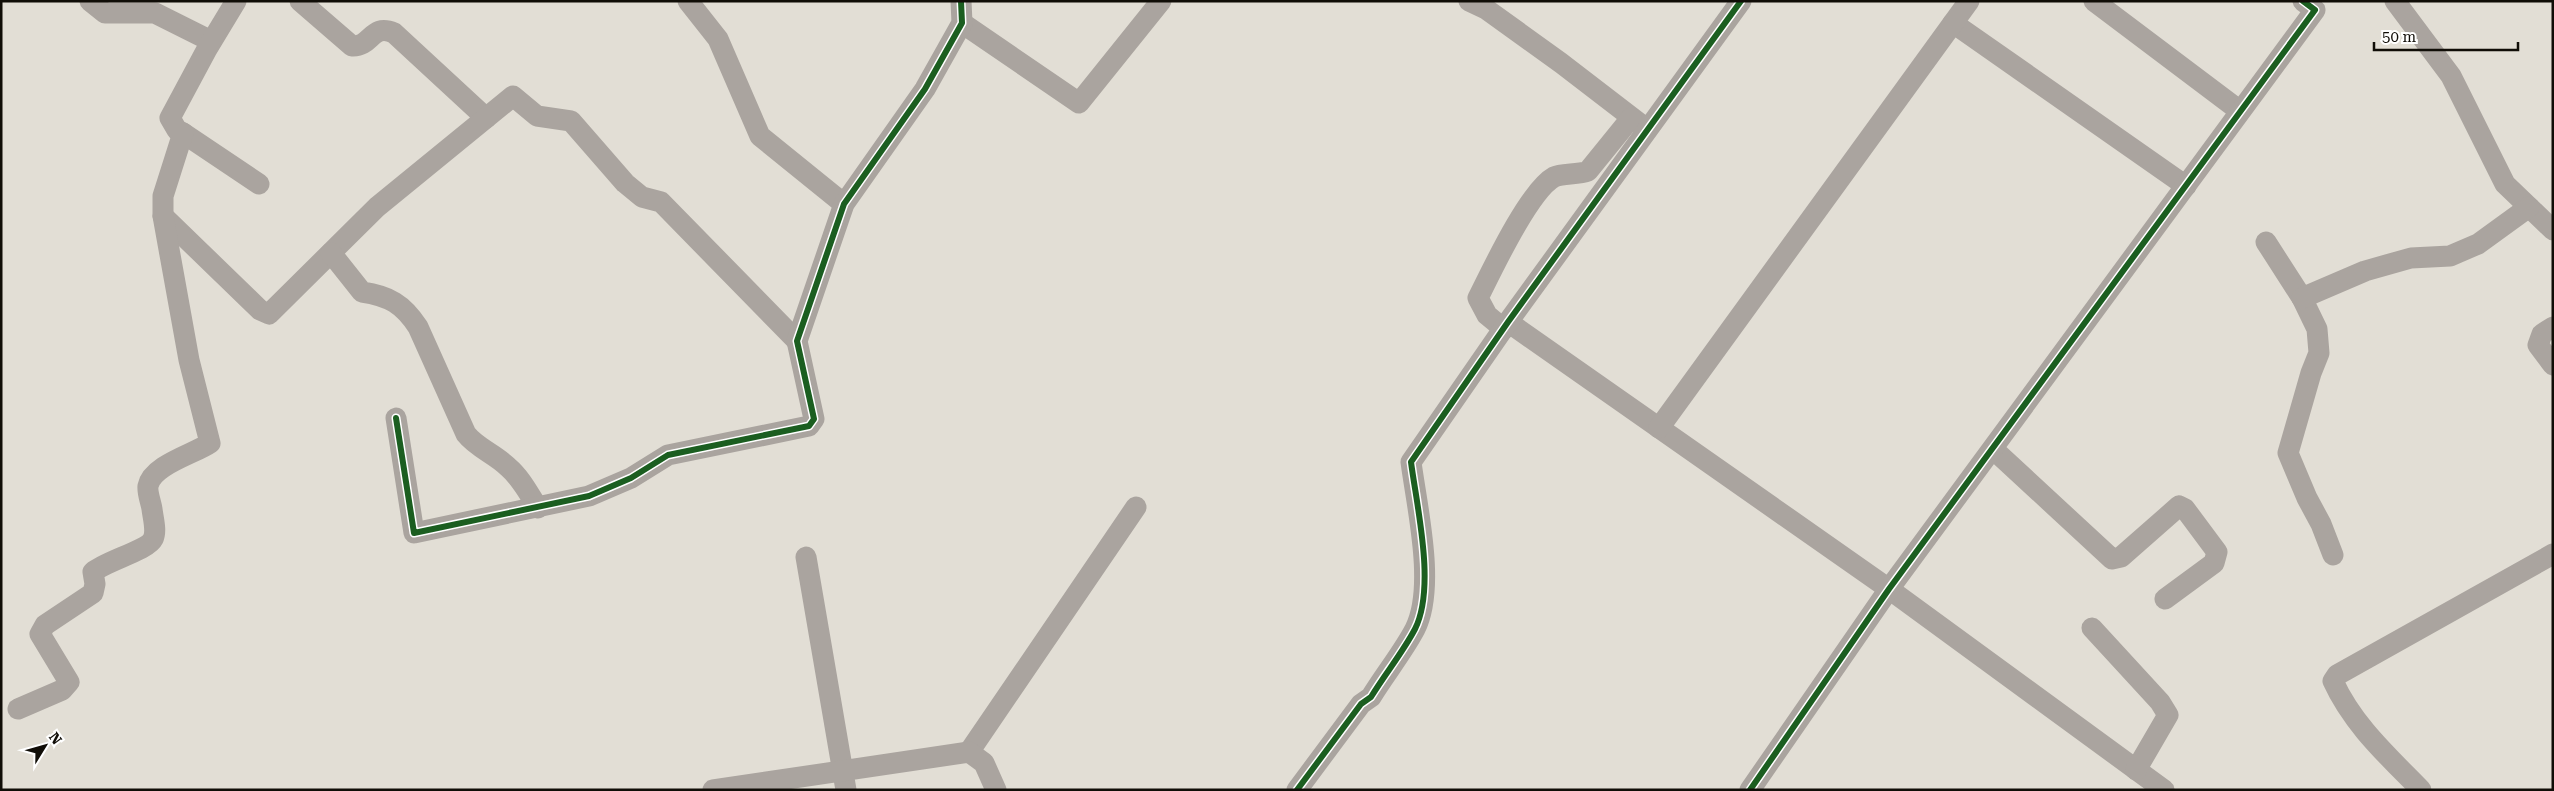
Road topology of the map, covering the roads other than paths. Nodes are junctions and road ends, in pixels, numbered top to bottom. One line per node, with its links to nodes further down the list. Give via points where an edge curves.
1 (90, 1): 15 (street, via 105,12 154,13)
2 (236, 1): 15 (street)
3 (300, 1): 17 (street, via 352,46 364,43 379,30 394,33)
4 (688, 1): 22 (street, via 718,39 760,136)
5 (961, 1): 13 (street)
6 (1161, 1): 13 (street, via 1080,103)
7 (1741, 1): 18 (street)
8 (1968, 1): 14 (street)
9 (2094, 1): 16 (street)
10 (2303, 1): 16 (street, via 2315,10)
11 (2395, 1): 23 (street, via 2451,76 2505,184)
12 (1482, 4): 18 (street)
13 (962, 23): 22 (street, via 925,90)
14 (1953, 23): 21 (street); 34 (street)
15 (211, 41): 19 (street, via 170,118 177,130)
16 (2240, 111): 21 (street)
17 (486, 118): 27 (street, via 377,207); 31 (street, via 513,96 537,116 571,121 625,183 642,197 662,202)
18 (1639, 124): 29 (street); 29 (street, via 1588,171 1557,176 1544,184 1497,258 1478,298 1486,315)
19 (183, 133): 20 (street); 24 (street, via 163,196)
20 (259, 184)
21 (2186, 186): 35 (street)
22 (844, 204): 31 (street)
23 (2529, 207): 25 (street); 28 (street, via 2478,244 2450,256 2411,258 2365,271)
24 (163, 216): 27 (street, via 255,306 269,314); 44 (street, via 189,360 210,444 167,464 152,478 148,486 155,528 153,539 147,546 103,564 93,572 93,593 45,625 40,634 69,682 62,690)
25 (2553, 230)
26 (2266, 242): 28 (street)
27 (331, 253): 37 (street, via 362,292 384,295 408,313 418,327 466,434 471,441 508,466)
28 (2302, 298): 39 (street, via 2318,329 2319,353 2288,452)
29 (1506, 325): 34 (street); 50 (street, via 1411,462 1425,568 1424,605 1415,629 1371,696 1361,704)
30 (2553, 327): 32 (street, via 2542,334 2538,345)
31 (797, 340): 37 (street, via 814,419 809,426 668,455 631,478 589,496)
32 (2553, 365)
33 (396, 418): 37 (street, via 414,533)
34 (1660, 428): 41 (street)
35 (1993, 449): 41 (street); 42 (street, via 2112,559 2121,557 2179,506 2185,509 2217,552 2214,563)
36 (1136, 507): 45 (street)
37 (538, 508)
38 (2553, 554): 53 (street, via 2337,675 2333,681 2356,723)
39 (2333, 555)
40 (806, 557): 47 (street)
41 (1889, 589): 46 (street); 51 (street)
42 (2165, 599)
43 (2092, 628): 46 (street, via 2160,702 2168,715)
44 (18, 709)
45 (969, 752): 47 (street); 49 (street, via 984,763)
46 (2136, 770): 52 (street)
47 (845, 780): 48 (street)
48 (713, 790)
49 (996, 790)
50 (1298, 790)
51 (1750, 790)
52 (2164, 790)
53 (2421, 790)

